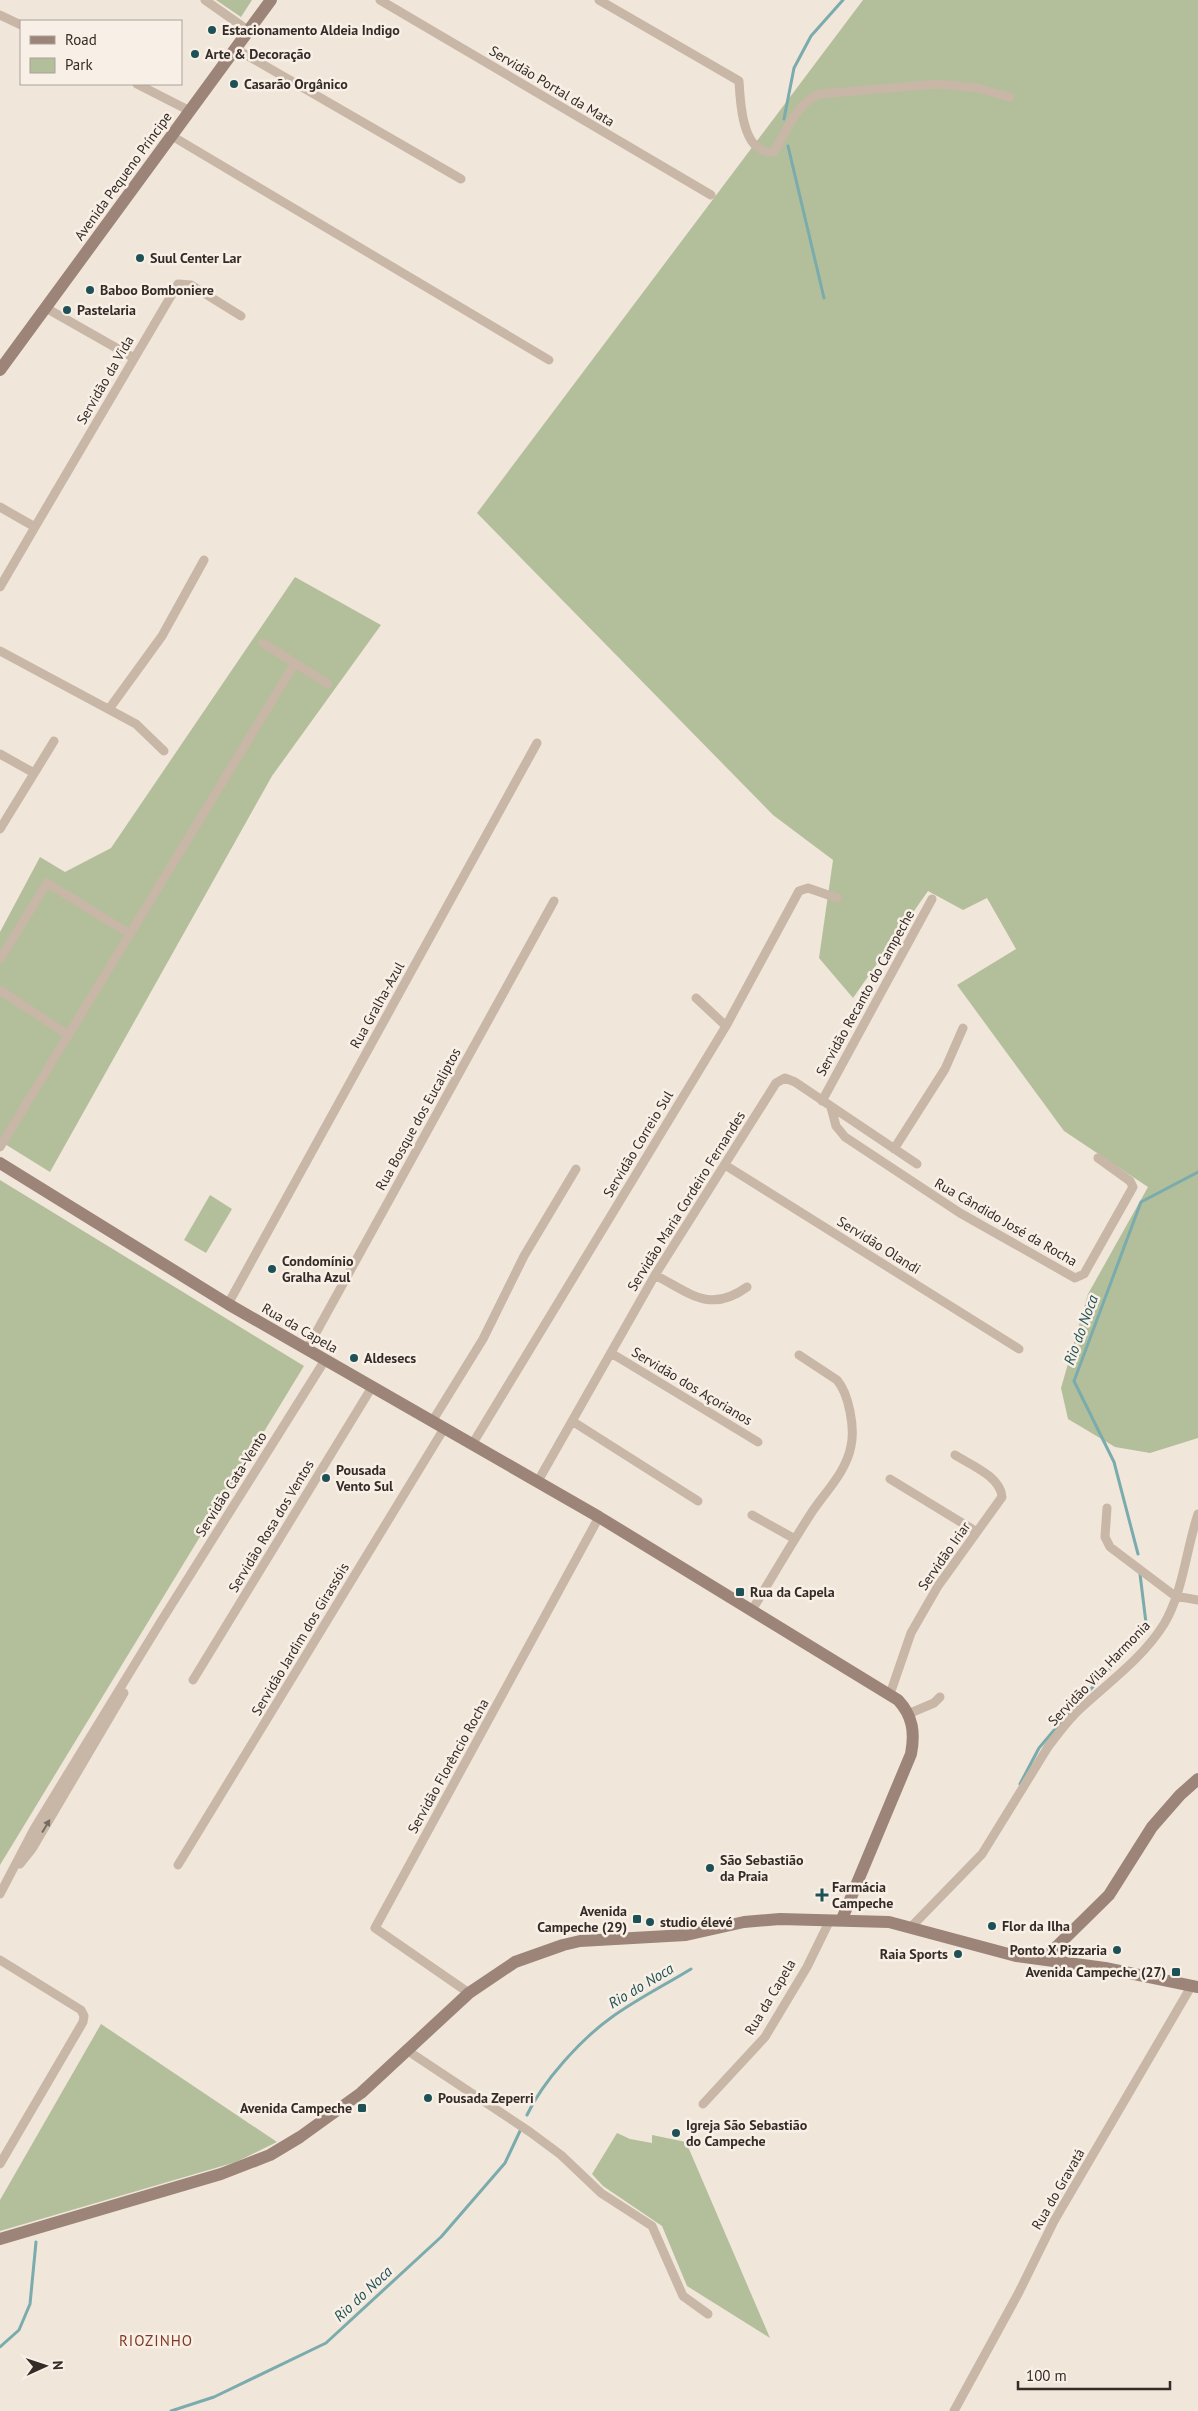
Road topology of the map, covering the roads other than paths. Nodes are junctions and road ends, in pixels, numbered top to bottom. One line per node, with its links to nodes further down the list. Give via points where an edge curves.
1 (205, 0): 7 (street)
2 (271, 0): 7 (main road, Avenida Pequeno Príncipe)
3 (380, 0): 14 (street, Servidão Portal da Mata)
4 (599, 0): 10 (street, via 739,81 741,111 750,139 761,150 774,152 801,108 810,98 820,94 938,84 978,88)
5 (0, 15): 6 (street)
6 (20, 25)
7 (249, 31): 8 (main road, Avenida Pequeno Príncipe)
8 (236, 49): 11 (main road, Avenida Pequeno Príncipe); 13 (street)
9 (139, 85): 11 (street)
10 (1010, 97)
11 (190, 110): 12 (main road, Avenida Pequeno Príncipe)
12 (172, 136): 15 (main road, Avenida Pequeno Príncipe); 18 (street)
13 (461, 179)
14 (711, 196)
15 (46, 308): 17 (street); 19 (main road, Avenida Pequeno Príncipe)
16 (241, 316): 17 (street, Servidão da Vida, via 191,284 178,284)
17 (134, 358): 21 (street, Servidão da Vida)
18 (548, 360)
19 (0, 370)
20 (0, 507): 21 (street)
21 (35, 527): 23 (street, Servidão da Vida)
22 (204, 560): 28 (street, via 162,636)
23 (0, 587)
24 (262, 643): 26 (street)
25 (0, 651): 28 (street)
26 (296, 663): 27 (street); 38 (street)
27 (328, 684)
28 (109, 709): 31 (street, via 143,728)
29 (54, 741): 33 (street)
30 (536, 742): 56 (street, Rua Gralha-Azul)
31 (164, 751)
32 (0, 754): 33 (street)
33 (34, 773): 34 (street)
34 (0, 829)
35 (837, 898): 42 (street, Servidão Correio Sul, via 808,888 799,891)
36 (932, 899): 45 (street, Servidão Recanto do Campeche)
37 (554, 901): 57 (street, Rua Bosque dos Eucaliptos)
38 (130, 934): 39 (street, via 47,883); 44 (street)
39 (0, 959)
40 (0, 990): 44 (street)
41 (696, 998): 42 (street)
42 (726, 1026): 67 (street, Servidão Correio Sul)
43 (963, 1028): 48 (street, via 944,1069)
44 (68, 1035): 47 (street)
45 (822, 1101): 46 (street, Servidão Maria Cordeiro Fernandes); 52 (street, Servidão Maria Cordeiro Fernandes, via 790,1079 776,1082)
46 (831, 1107): 48 (street, Servidão Maria Cordeiro Fernandes); 49 (street, Rua Cândido José da Rocha, via 836,1126 845,1137 960,1213 1075,1278 1084,1274 1133,1187 1130,1181)
47 (0, 1147)
48 (894, 1149): 51 (street, Servidão Maria Cordeiro Fernandes)
49 (1098, 1158)
50 (0, 1163): 56 (main road, Rua da Capela)
51 (917, 1164)
52 (725, 1165): 54 (street, Servidão Maria Cordeiro Fernandes); 58 (street, Servidão Olandi)
53 (576, 1169): 63 (street, via 524,1256 484,1339)
54 (655, 1275): 55 (street, via 700,1299 717,1302); 59 (street, Servidão Maria Cordeiro Fernandes)
55 (747, 1287)
56 (228, 1304): 57 (main road, Rua da Capela)
57 (306, 1349): 61 (main road, Rua da Capela)
58 (1019, 1349)
59 (610, 1352): 64 (street, Servidão Maria Cordeiro Fernandes); 66 (street, Servidão dos Açorianos)
60 (798, 1355): 77 (street, via 842,1385 852,1436 840,1474)
61 (325, 1360): 62 (main road, Rua da Capela); 87 (street, Servidão Cata-Vento, via 160,1623 146,1654 59,1796 32,1849)
62 (372, 1387): 63 (main road, Rua da Capela); 81 (street, Servidão Rosa dos Ventos)
63 (433, 1420): 65 (main road, Rua da Capela)
64 (572, 1421): 70 (street, Servidão Maria Cordeiro Fernandes); 71 (street)
65 (446, 1427): 67 (main road, Rua da Capela); 86 (street, Servidão Jardim dos Girassóis)
66 (758, 1442)
67 (473, 1443): 70 (main road, Rua da Capela)
68 (955, 1455): 76 (street, Servidão Iriar, via 996,1481 1002,1490 1002,1497)
69 (890, 1479): 76 (street)
70 (538, 1481): 75 (main road, Rua da Capela)
71 (698, 1501)
72 (1107, 1508): 78 (street, via 1105,1538 1110,1547)
73 (1198, 1514): 78 (street, Servidão Vila Harmonia)
74 (752, 1515): 77 (street)
75 (599, 1517): 80 (main road, Rua da Capela); 93 (street, Servidão Florêncio Rocha, via 375,1928)
76 (978, 1532): 82 (street, Servidão Iriar, via 938,1586 911,1633)
77 (795, 1539): 80 (street)
78 (1176, 1596): 79 (street); 89 (street, Servidão Vila Harmonia, via 1164,1624 1151,1641 1119,1676 1079,1710 1048,1747 976,1862)
79 (1198, 1600)
80 (752, 1610): 82 (main road, Rua da Capela)
81 (193, 1680)
82 (890, 1694): 84 (main road, Rua da Capela)
83 (940, 1697): 84 (street)
84 (908, 1714): 88 (main road, Rua da Capela, via 913,1733 907,1768)
85 (1198, 1779): 90 (main road, via 1152,1827 1109,1894)
86 (178, 1865)
87 (0, 1894)
88 (836, 1920): 89 (main road); 93 (main road, via 761,1920 686,1935 580,1941 527,1956); 95 (street, Rua da Capela, via 765,2037)
89 (912, 1926): 90 (main road, via 978,1948)
90 (1044, 1959): 92 (main road)
91 (0, 1960): 96 (street, via 81,2010 84,2016)
92 (1195, 1986): 99 (street, Rua do Gravatá, via 1054,2221)
93 (469, 1993): 94 (main road)
94 (408, 2051): 97 (main road, via 361,2093 270,2155 221,2174); 98 (street, via 530,2132 561,2155 601,2193 652,2226 680,2292)
95 (703, 2104)
96 (0, 2164)
97 (0, 2239)
98 (708, 2314)
99 (954, 2411)

